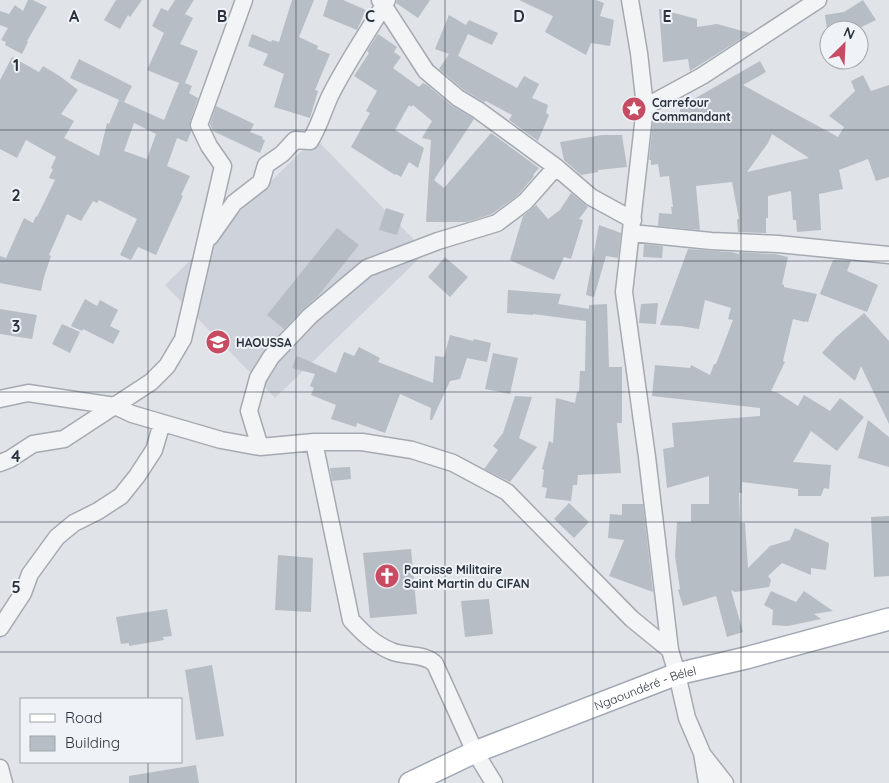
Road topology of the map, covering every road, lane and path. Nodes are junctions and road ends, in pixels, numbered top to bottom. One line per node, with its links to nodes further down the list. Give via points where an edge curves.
1 (244, 0): 8 (street, via 199,125 223,166)
2 (630, 0): 5 (street)
3 (818, 0): 5 (street, via 702,76)
4 (384, 2): 6 (street, via 426,71 458,98); 8 (street, via 356,48 310,141 295,140 266,165 261,182 234,203)
5 (645, 107): 7 (street)
6 (556, 168): 7 (street); 14 (street, via 525,202 497,223 438,240 367,268 310,316 271,357 258,378 249,410)
7 (632, 226): 9 (street, via 711,241); 18 (street, via 624,292)
8 (204, 244): 11 (street, via 183,339 167,366 151,382)
9 (889, 255)
10 (0, 399): 11 (street, via 28,393)
11 (115, 406): 12 (street); 15 (street, via 64,440 33,444)
12 (162, 422): 14 (street, via 221,440); 17 (street, via 154,450 121,496 58,537 30,574 23,593)
13 (314, 442): 14 (street); 18 (street, via 362,442 412,450 453,463 507,492 632,619); 20 (street, via 351,620 368,638 392,652 432,661)
14 (260, 447)
15 (0, 463)
16 (889, 619): 19 (main road, Ngaoundéré - Bélel)
17 (0, 628)
18 (670, 650): 19 (street)
19 (677, 674): 20 (main road, Ngaoundéré - Bélel); 21 (street, via 687,718)
20 (475, 752): 24 (main road, Ngaoundéré - Bélel); 25 (street)
21 (702, 753): 26 (street); 27 (street)
22 (0, 768): 23 (street)
23 (4, 783)
24 (410, 783)
25 (494, 783)
26 (708, 783)
27 (725, 783)

